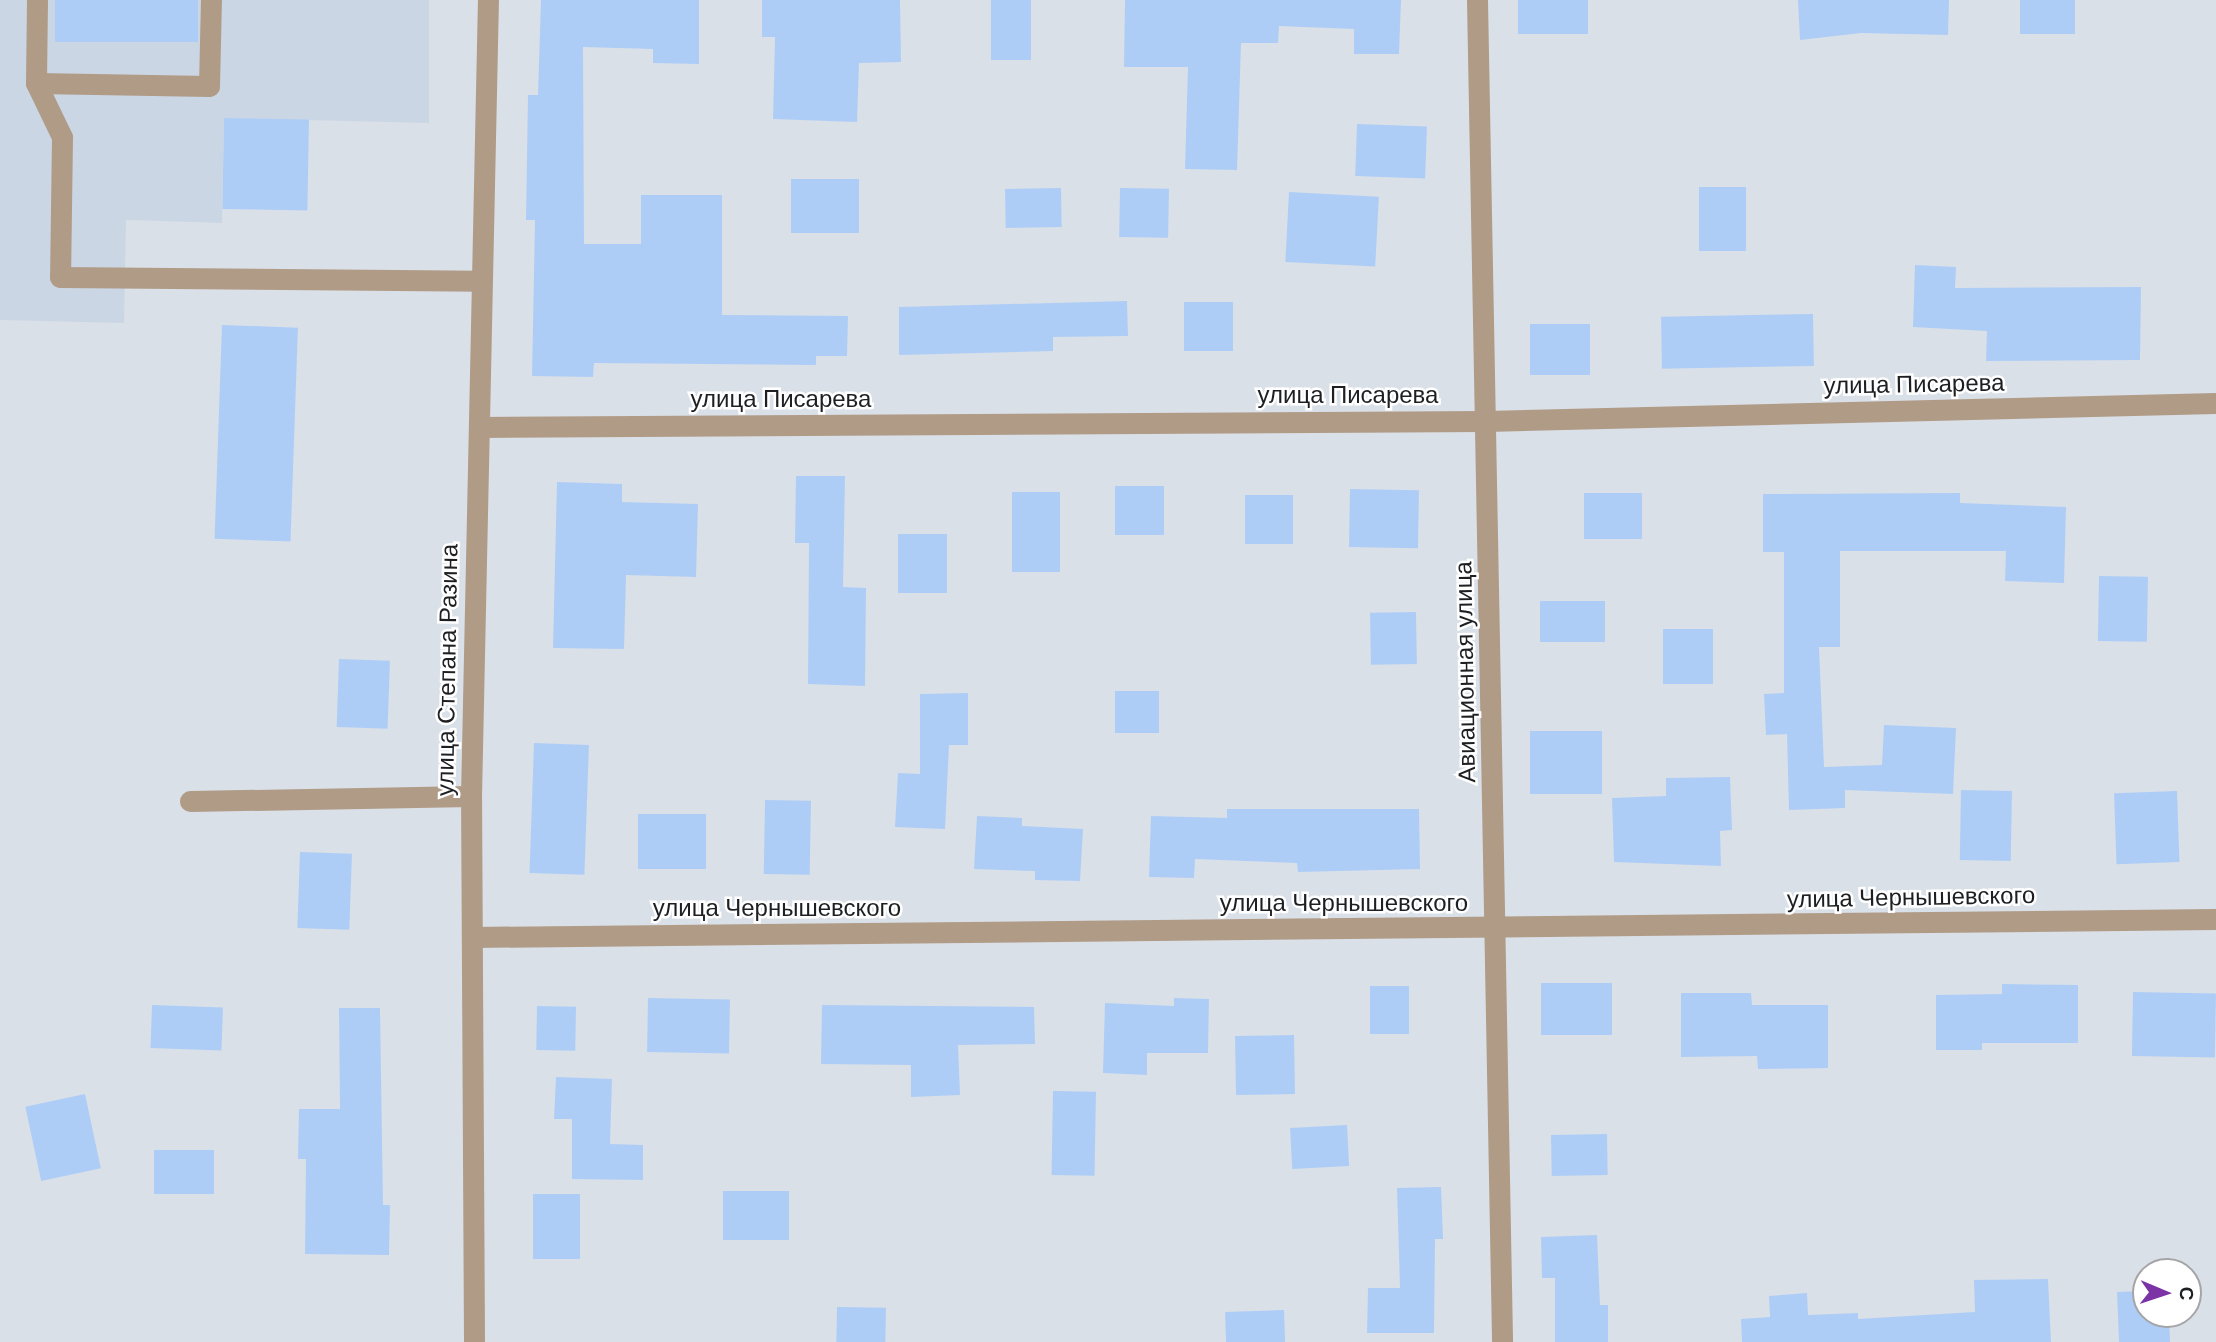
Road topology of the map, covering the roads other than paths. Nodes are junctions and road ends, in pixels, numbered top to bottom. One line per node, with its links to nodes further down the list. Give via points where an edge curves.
1 (37, 0): 5 (street)
2 (211, 0): 5 (street, via 209,86)
3 (488, 0): 6 (street, улица Степана Разина)
4 (1477, 0): 8 (street, Авиационная улица)
5 (36, 83): 6 (street, via 62,137 60,277)
6 (480, 281): 9 (street, улица Степана Разина)
7 (2216, 403): 8 (street, улица Писарева)
8 (1486, 421): 9 (street, улица Писарева); 13 (street, Авиационная улица)
9 (479, 427): 10 (street, улица Степана Разина)
10 (471, 796): 11 (street); 14 (street, улица Степана Разина)
11 (190, 801)
12 (2216, 919): 13 (street, улица Чернышевского)
13 (1497, 928): 14 (street, улица Чернышевского); 16 (street, Авиационная улица)
14 (473, 937): 15 (street, улица Степана Разина)
15 (474, 1342)
16 (1502, 1342)

